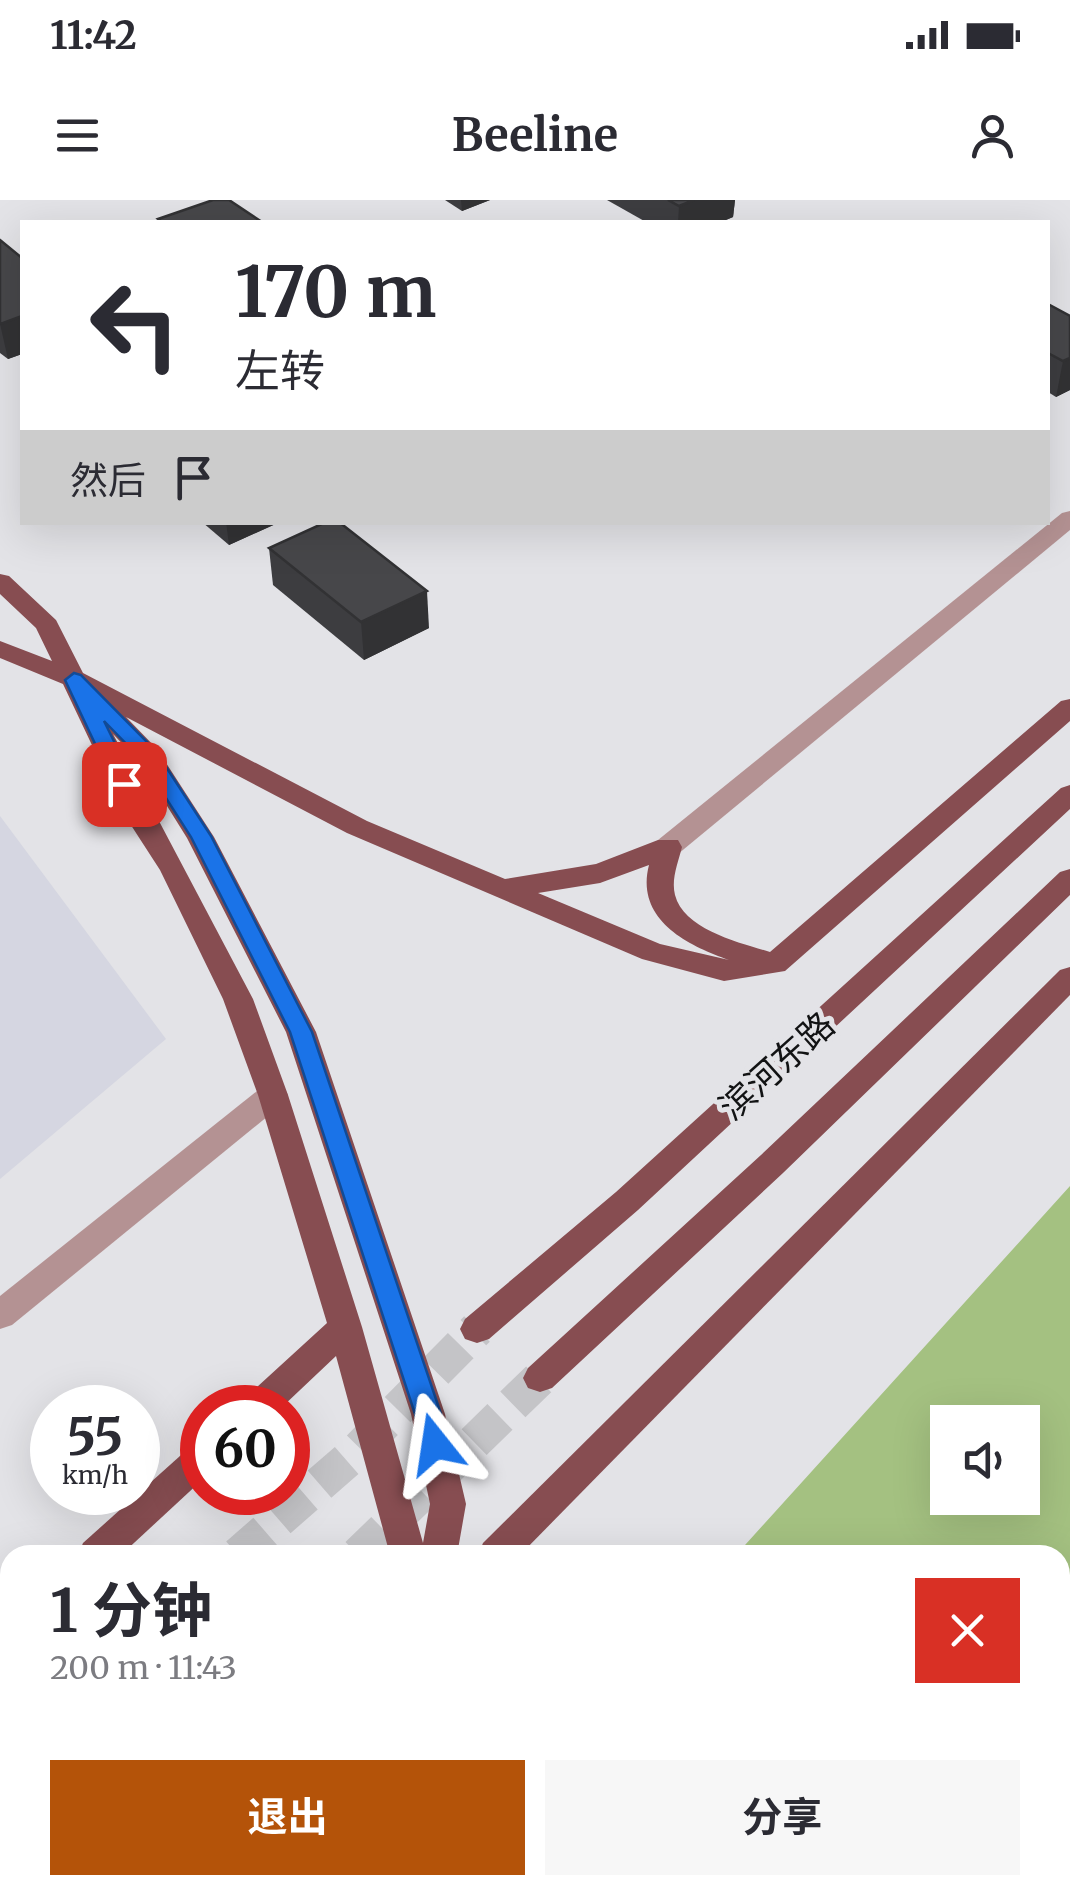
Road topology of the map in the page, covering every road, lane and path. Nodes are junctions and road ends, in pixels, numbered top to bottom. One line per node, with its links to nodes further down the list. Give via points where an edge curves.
1 (1070, 518): 7 (street)
2 (0, 581): 4 (main road, via 48,626)
3 (0, 649): 4 (main road)
4 (74, 680): 9 (main road, via 357,827); 12 (main road, via 238,999); 21 (main road, via 148,755 200,836 301,1032 428,1414 448,1504)
5 (1070, 707): 10 (main road)
6 (1070, 794): 15 (main road, 滨河东路, via 657,1174)
7 (668, 847): 9 (main road, via 600,873); 10 (main road, via 659,880 669,914 710,944)
8 (1070, 880): 16 (main road, 滨河东路)
9 (502, 889): 10 (main road, via 652,952 724,970)
10 (775, 964)
11 (1070, 977): 22 (main road)
12 (273, 1095): 13 (street); 14 (main road)
13 (0, 1314)
14 (345, 1327): 17 (main road); 20 (main road)
15 (476, 1328)
16 (540, 1378)
17 (282, 1385)
18 (180, 1478): 19 (main road)
19 (107, 1545)
20 (405, 1545)
21 (441, 1545)
22 (506, 1545)

